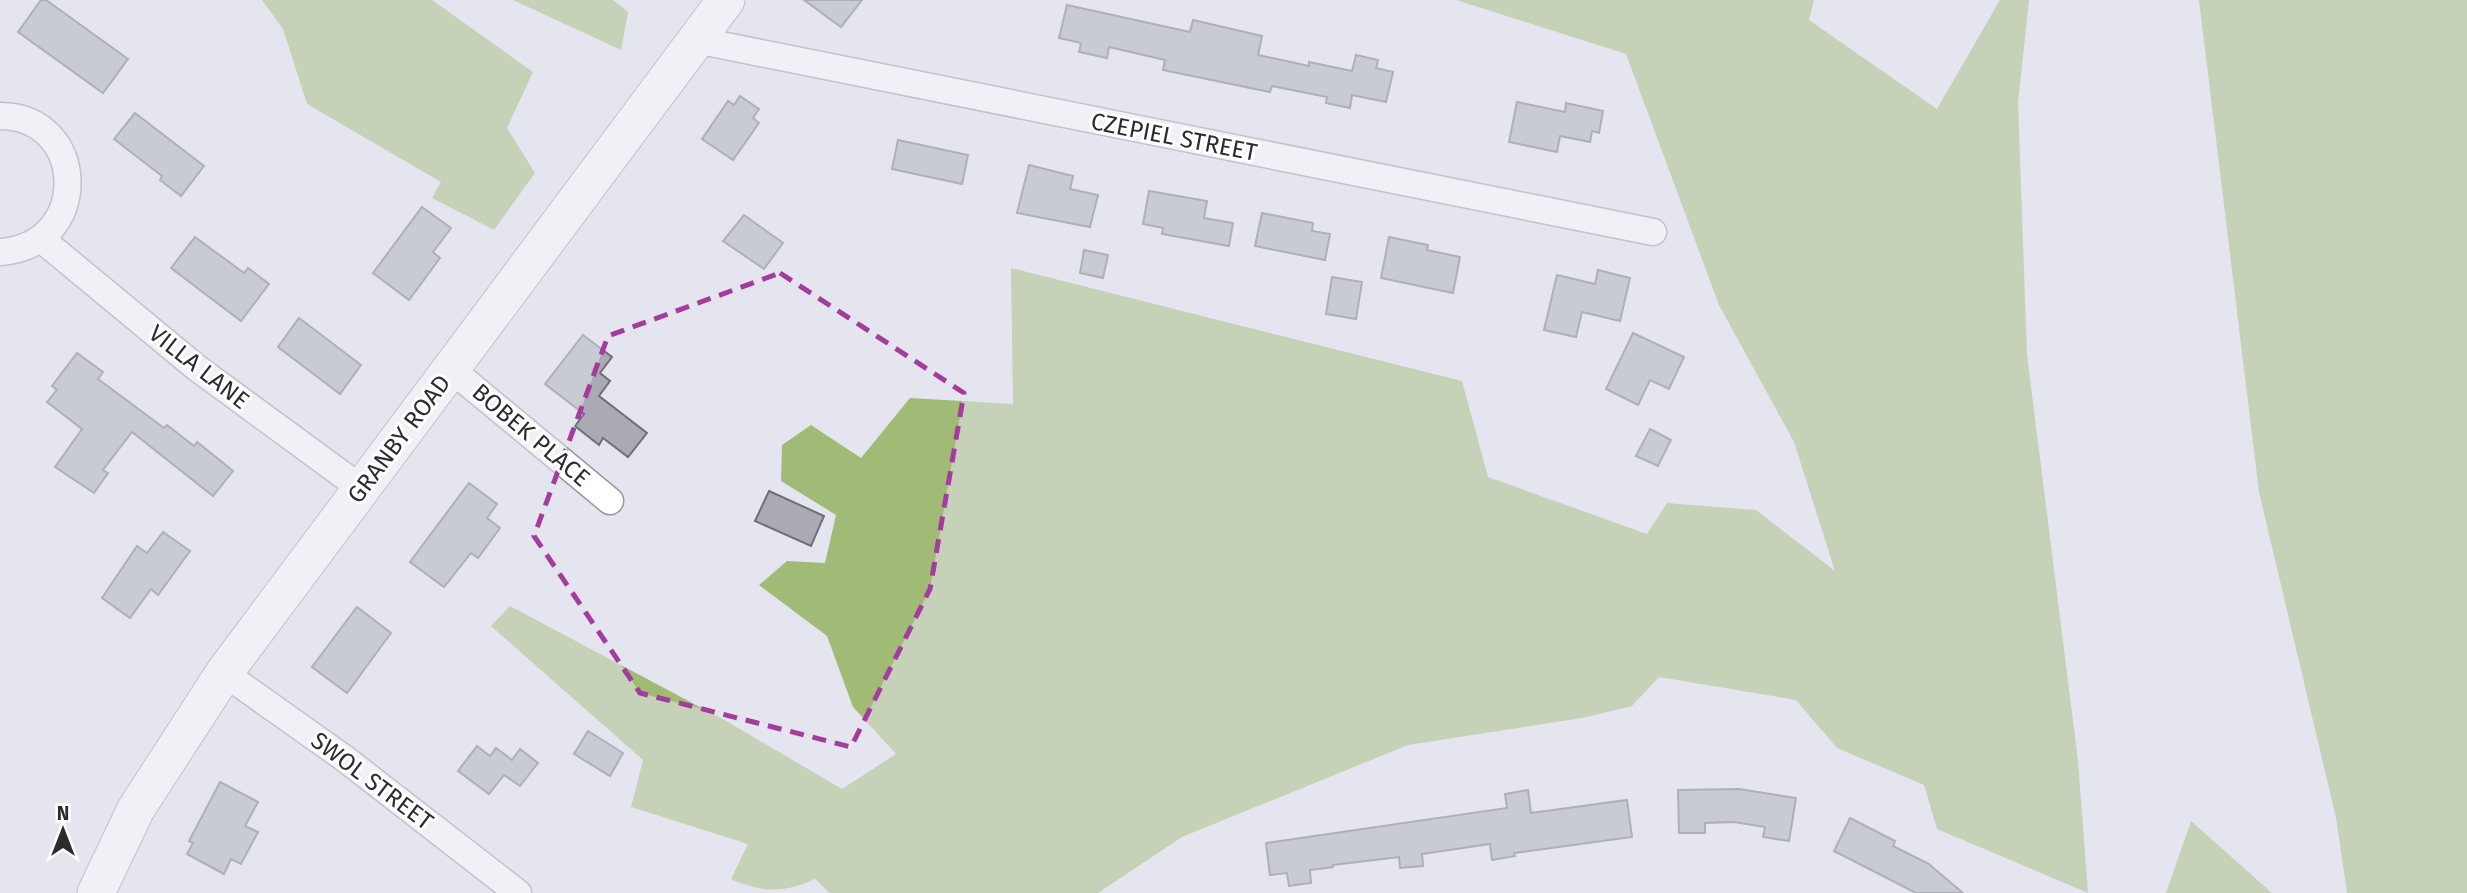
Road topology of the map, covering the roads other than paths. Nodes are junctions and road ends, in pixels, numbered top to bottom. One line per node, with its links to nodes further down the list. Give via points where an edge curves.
1 (726, 0): 2 (main road, GRANBY ROAD)
2 (696, 40): 4 (street, CZEPIEL STREET); 7 (main road, GRANBY ROAD)
3 (0, 116): 5 (street, via 39,128 61,151 66,166 69,183 64,206 53,228)
4 (1653, 232)
5 (41, 239): 6 (street); 8 (street, VILLA LANE, via 197,368)
6 (0, 251)
7 (452, 370): 8 (main road, GRANBY ROAD); 9 (street, BOBEK PLACE)
8 (362, 489): 10 (main road, GRANBY ROAD)
9 (610, 501)
10 (224, 673): 11 (main road, GRANBY ROAD, via 136,809); 12 (street, SWOL STREET, via 344,758)
11 (96, 893)
12 (518, 893)

